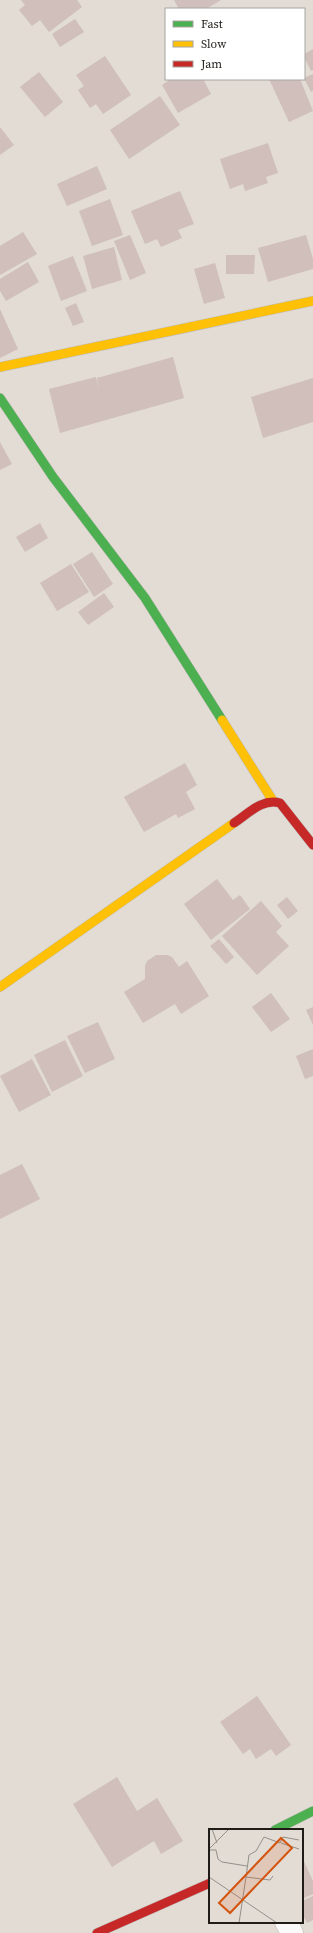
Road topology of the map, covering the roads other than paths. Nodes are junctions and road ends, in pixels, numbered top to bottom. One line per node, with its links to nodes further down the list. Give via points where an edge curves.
1 (313, 301): 2 (street)
2 (0, 367)
3 (0, 398): 4 (street, via 54,477 144,598)
4 (273, 800): 5 (street, via 280,803); 6 (street, via 266,802)
5 (313, 845)
6 (0, 987)
7 (313, 1811): 8 (street)
8 (277, 1829)
9 (209, 1883): 11 (street)
10 (287, 1923): 12 (street)
11 (97, 1933)
12 (292, 1933)

